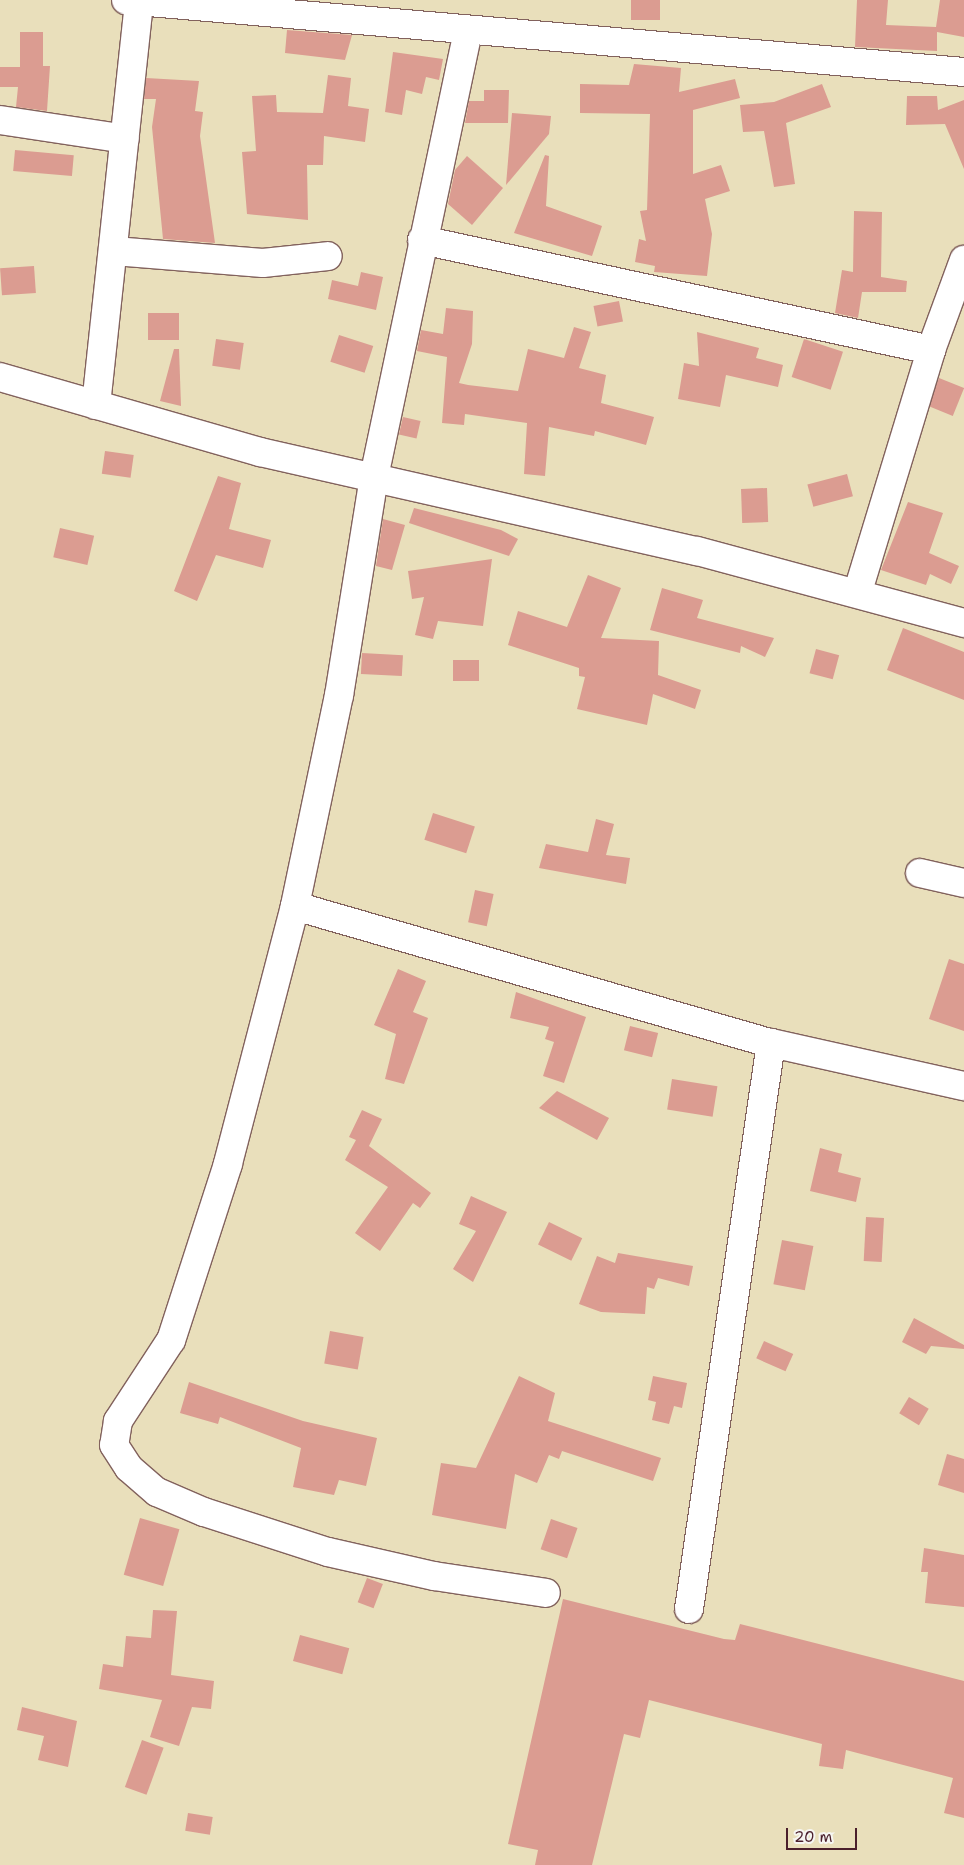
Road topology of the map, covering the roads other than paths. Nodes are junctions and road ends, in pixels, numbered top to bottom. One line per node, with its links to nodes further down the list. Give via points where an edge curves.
1 (134, 1): 2 (street); 5 (street)
2 (468, 31): 3 (street); 6 (street)
3 (964, 72)
4 (0, 120): 5 (street)
5 (125, 139): 7 (street)
6 (422, 240): 10 (street); 13 (street)
7 (114, 251): 8 (street, via 263,263); 12 (street)
8 (328, 256)
9 (964, 260): 10 (street)
10 (931, 350): 14 (street)
11 (0, 377): 12 (street)
12 (96, 405): 13 (street, via 260,452)
13 (374, 477): 14 (street); 18 (street, via 339,695)
14 (858, 591): 15 (street)
15 (964, 624)
16 (920, 873): 17 (street)
17 (964, 883)
18 (295, 906): 19 (street); 21 (street, via 228,1164 172,1340 118,1420 114,1445 129,1468 157,1492 204,1512 328,1552 434,1576)
19 (771, 1043): 20 (street); 22 (street)
20 (964, 1086)
21 (546, 1593)
22 (689, 1609)

